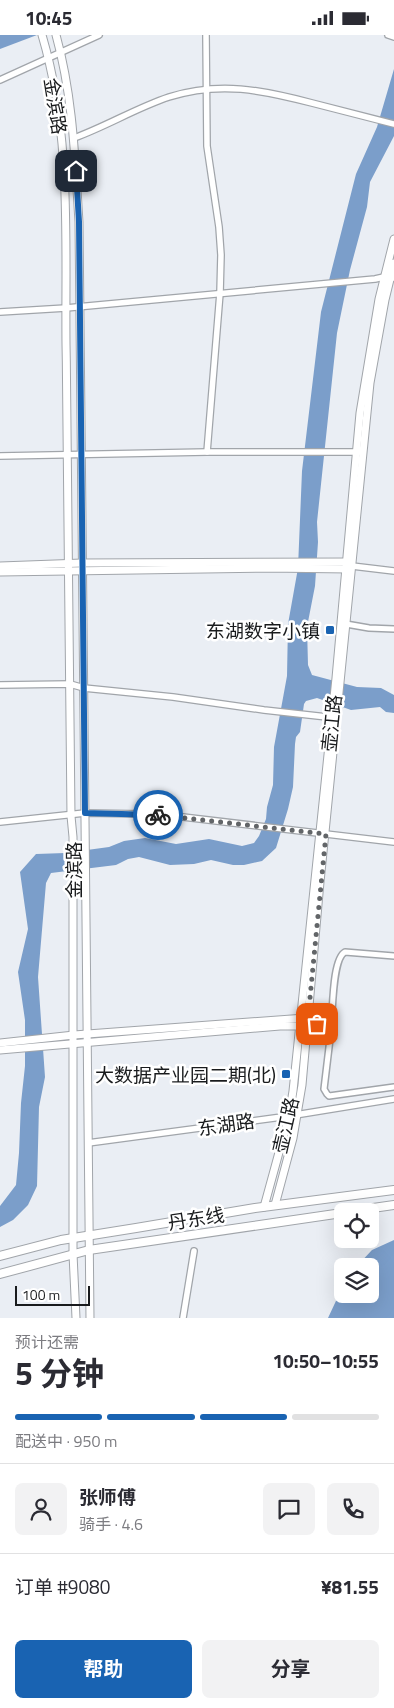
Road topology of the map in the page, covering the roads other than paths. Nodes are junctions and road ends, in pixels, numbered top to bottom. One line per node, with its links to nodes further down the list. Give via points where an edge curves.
1 (99, 35): 7 (street)
2 (206, 35): 10 (street)
3 (388, 35): 5 (street)
4 (56, 36): 7 (main road, 金滨路)
5 (394, 37)
6 (43, 38): 8 (main road, 金滨路)
7 (60, 53): 8 (street); 12 (main road, 金滨路, via 70,95)
8 (48, 58): 9 (street); 16 (main road, 金滨路, via 65,165)
9 (0, 81)
10 (206, 89): 11 (street, via 259,90); 12 (street, via 168,98); 18 (street, via 207,146 221,245)
11 (394, 124)
12 (74, 138): 17 (main road, 金滨路)
13 (394, 239): 15 (main road, 壶江路)
14 (394, 263): 15 (main road, 壶江路)
15 (389, 277): 18 (street); 25 (main road, 壶江路)
16 (66, 280): 17 (main road); 20 (main road, 金滨路)
17 (79, 280): 19 (main road, 金滨路)
18 (220, 293): 19 (street); 24 (street)
19 (79, 306): 20 (street); 22 (main road, 金滨路)
20 (66, 308): 21 (street); 23 (main road, 金滨路)
21 (0, 312)
22 (79, 336): 23 (main road); 26 (main road, 金滨路)
23 (66, 337): 27 (main road, 金滨路)
24 (206, 452): 25 (street); 26 (street)
25 (360, 452): 33 (main road, 壶江路)
26 (80, 455): 27 (street); 30 (main road, 金滨路)
27 (68, 456): 28 (street); 29 (main road, 金滨路)
28 (0, 457)
29 (70, 563): 30 (main road); 31 (main road); 34 (main road, 金滨路)
30 (82, 563): 32 (main road); 35 (main road, 金滨路)
31 (0, 565)
32 (284, 565): 33 (main road); 35 (main road)
33 (350, 565): 36 (street); 38 (main road, 壶江路); 40 (main road, 壶江路)
34 (70, 571): 35 (main road); 37 (main road); 41 (main road, 金滨路)
35 (82, 571): 43 (main road, 金滨路)
36 (394, 571)
37 (0, 572)
38 (346, 624): 39 (street); 40 (main road, 壶江路)
39 (394, 629)
40 (338, 678): 44 (main road, 壶江路)
41 (70, 684): 42 (street); 43 (street); 46 (main road, 金滨路)
42 (0, 685)
43 (84, 688): 44 (street, via 316,717); 45 (main road, 金滨路)
44 (335, 714): 48 (main road, 壶江路)
45 (85, 813): 46 (street); 48 (street, via 146,814); 55 (main road, 金滨路)
46 (71, 816): 47 (street); 53 (main road, 金滨路)
47 (0, 822)
48 (323, 833): 49 (street); 51 (main road, 壶江路)
49 (394, 842)
50 (394, 956): 52 (street, via 345,952 340,955 336,965)
51 (305, 1022): 52 (street); 54 (main road, 壶江路); 55 (main road); 65 (main road, 壶江路)
52 (332, 1026): 56 (street)
53 (74, 1035): 55 (main road); 57 (main road); 59 (main road, 金滨路)
54 (306, 1037): 56 (street); 64 (main road, 壶江路)
55 (87, 1039): 59 (main road); 66 (main road, 金滨路)
56 (330, 1039): 62 (street, via 324,1089 327,1094)
57 (52, 1042): 59 (main road); 60 (main road)
58 (0, 1043): 60 (main road)
59 (74, 1044): 75 (main road, 金滨路)
60 (10, 1046): 61 (main road)
61 (0, 1050)
62 (394, 1087)
63 (394, 1099): 64 (street, 东湖路)
64 (298, 1114): 65 (street, 东湖路); 68 (main road, 壶江路)
65 (289, 1115): 66 (street, 东湖路); 70 (main road, 壶江路)
66 (88, 1143): 74 (main road, 金滨路)
67 (394, 1190): 68 (highway, 丹东线)
68 (275, 1205): 70 (highway, 丹东线)
69 (394, 1205): 71 (highway)
70 (264, 1207): 73 (highway, 丹东线)
71 (379, 1207)
72 (334, 1214): 76 (highway, 丹东线)
73 (136, 1228): 74 (highway, 丹东线); 76 (highway)
74 (89, 1236): 75 (highway, 丹东线); 77 (main road, 金滨路)
75 (74, 1238): 79 (main road, 金滨路); 80 (highway, 丹东线)
76 (137, 1243): 77 (highway, 丹东线)
77 (89, 1250): 79 (highway, 丹东线); 83 (main road, 金滨路)
78 (194, 1251): 84 (street)
79 (74, 1254): 81 (highway, 丹东线); 82 (main road, 金滨路)
80 (0, 1257)
81 (0, 1274)
82 (76, 1318)
83 (90, 1318)
84 (183, 1318)

